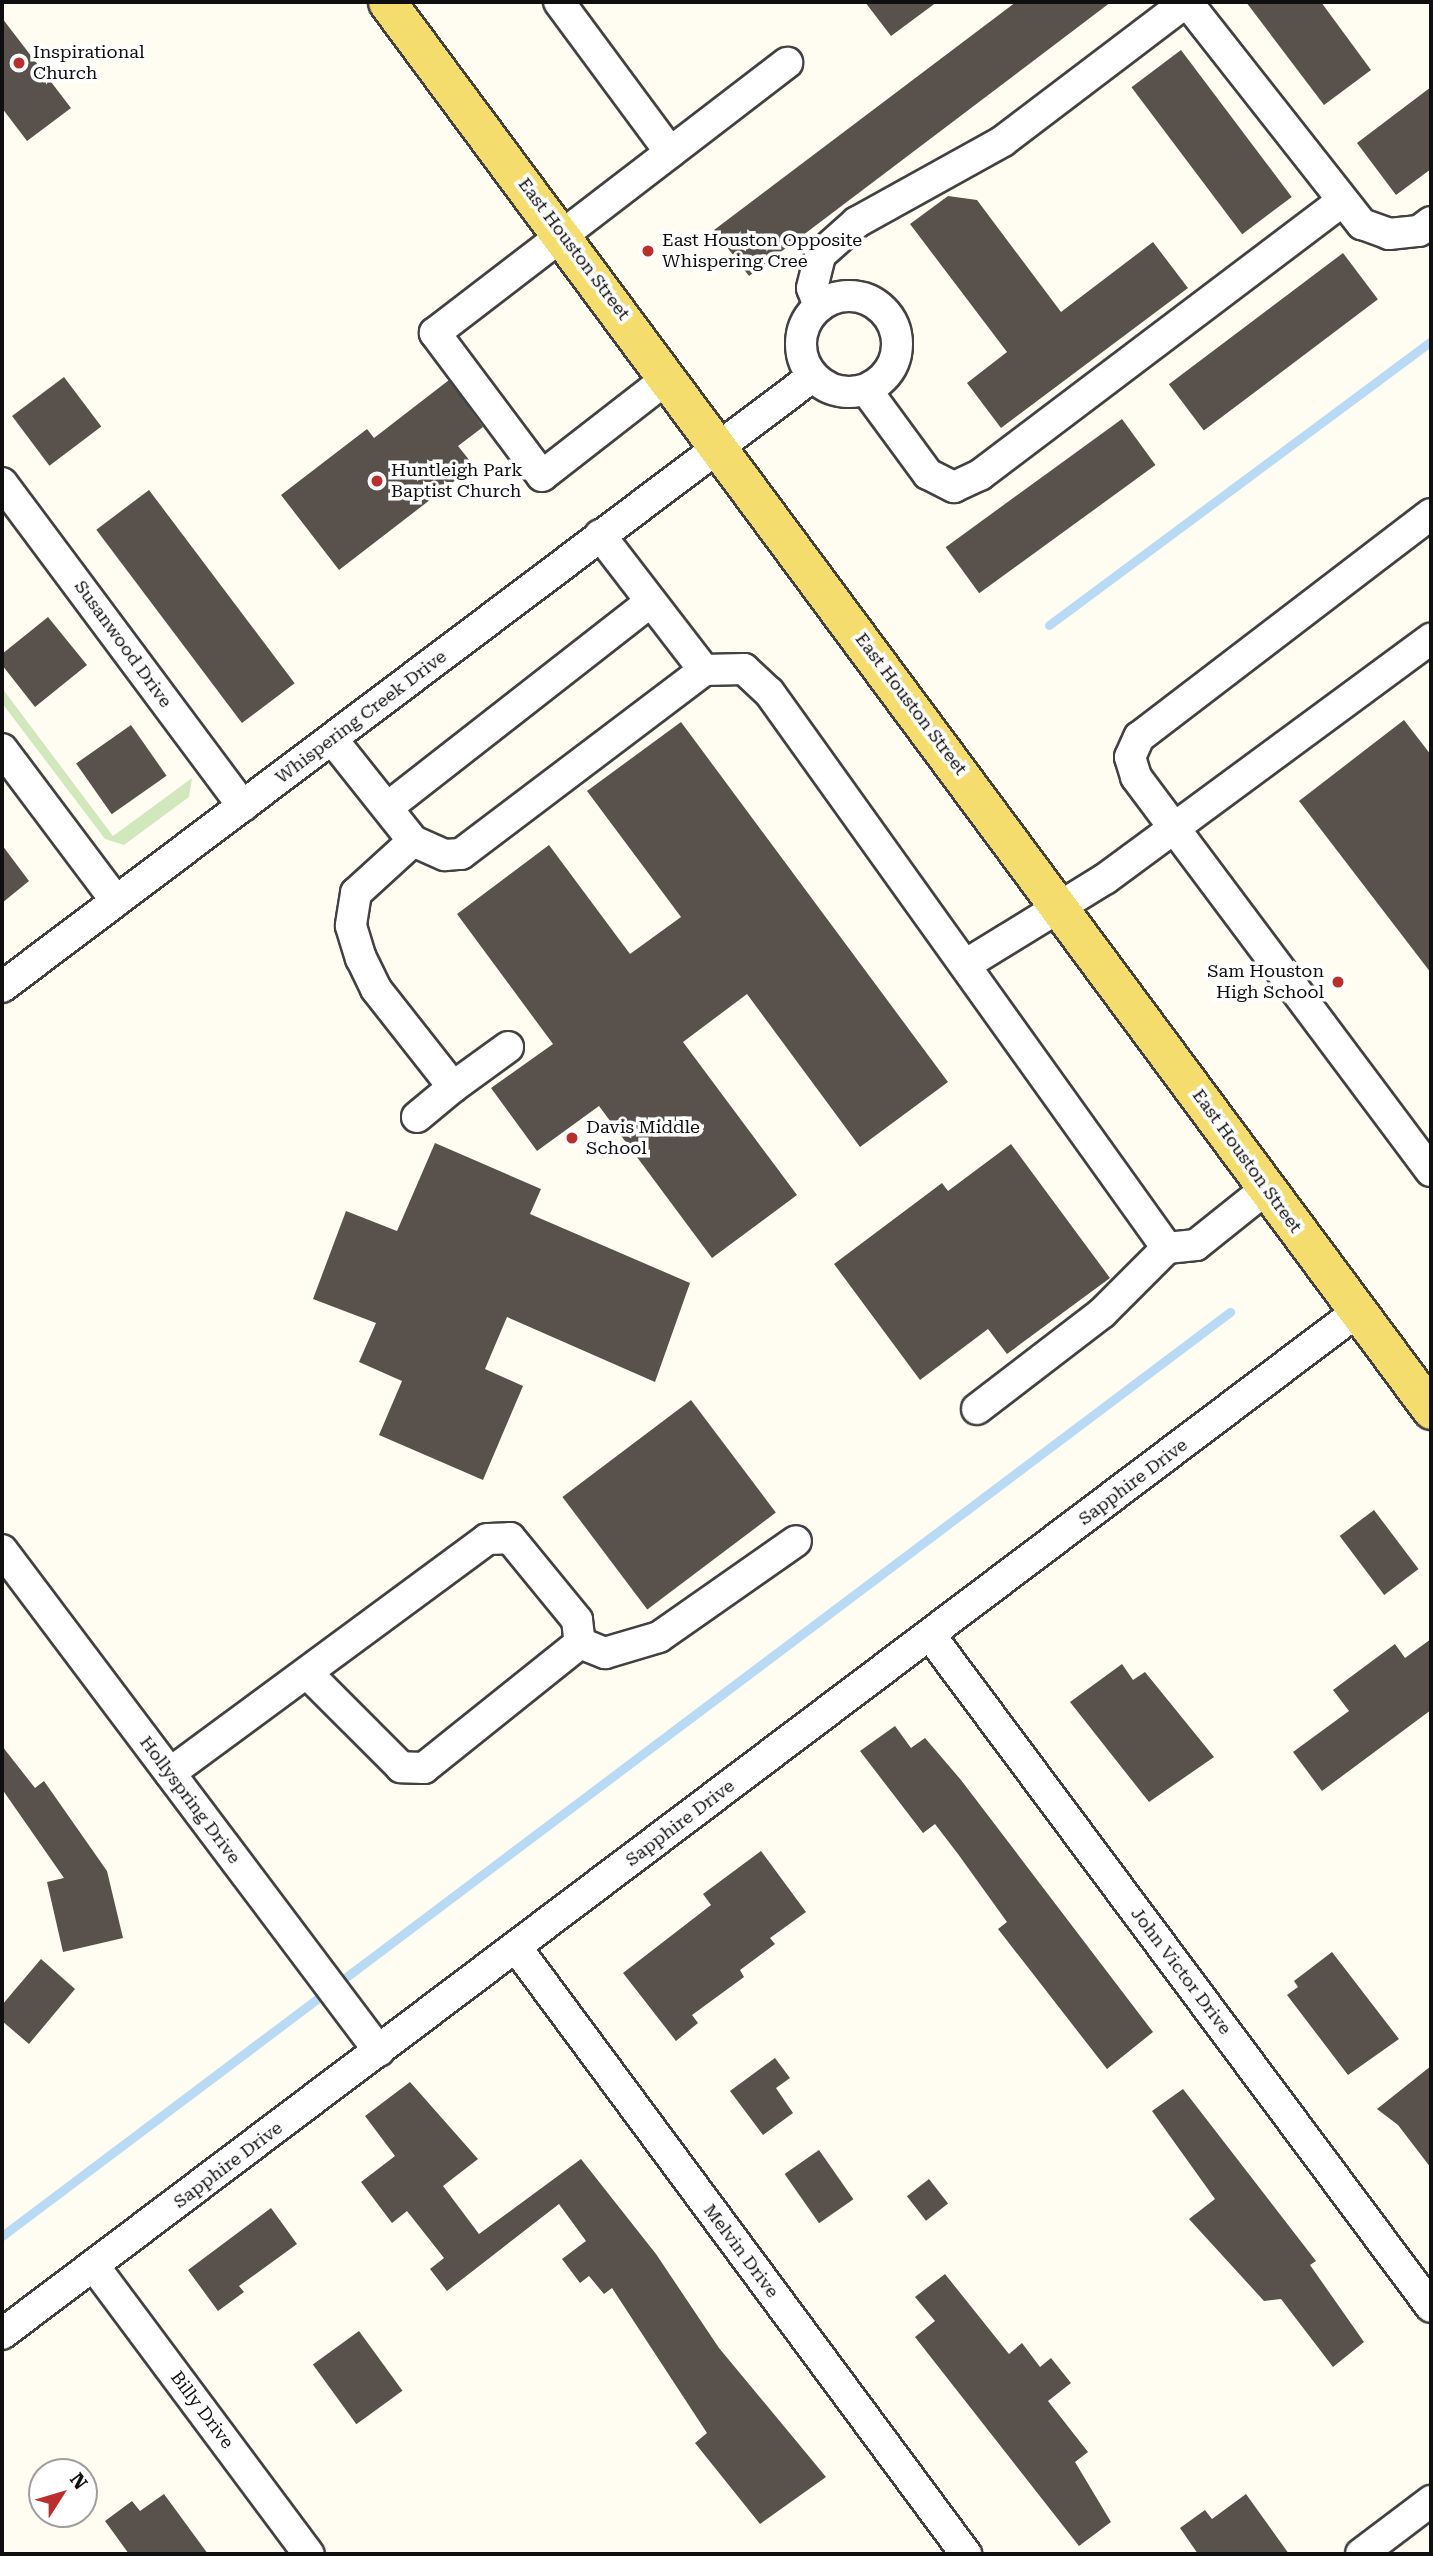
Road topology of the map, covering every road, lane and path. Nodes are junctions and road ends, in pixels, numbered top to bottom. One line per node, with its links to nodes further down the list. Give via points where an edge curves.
1 (387, 2): 8 (main road, East Houston Street)
2 (559, 2): 5 (street)
3 (1187, 2): 6 (street); 9 (street, via 1003,141 857,222 820,255)
4 (787, 63): 5 (street)
5 (670, 152): 8 (street)
6 (1339, 203): 7 (street, via 1362,224 1389,234 1419,231); 12 (street, via 980,475 954,487 928,474)
7 (1431, 222)
8 (562, 233): 11 (main road, East Houston Street); 11 (street, via 435,333 542,476)
9 (815, 297): 10 (street, via 802,331 804,363); 12 (street, via 869,299 894,323 896,358)
10 (813, 376): 12 (street, via 842,393); 13 (street, Whispering Creek Drive)
11 (669, 377): 13 (main road, East Houston Street)
12 (867, 391)
13 (719, 444): 16 (street, Whispering Creek Drive); 27 (main road, East Houston Street)
14 (2, 483): 22 (street, Susanwood Drive)
15 (1431, 514): 24 (street, via 1139,737 1130,757 1136,777)
16 (600, 535): 17 (street); 20 (street, Whispering Creek Drive)
17 (650, 602): 19 (street); 23 (street)
18 (1431, 639): 24 (street)
19 (704, 670): 25 (street, via 461,854 445,855); 28 (street, via 744,669 769,692)
20 (332, 739): 22 (street, Whispering Creek Drive); 23 (street)
21 (2, 749): 26 (street)
22 (243, 806): 26 (street, Whispering Creek Drive)
23 (388, 807): 25 (street)
24 (1173, 827): 27 (street); 33 (street)
25 (413, 841): 31 (street, via 356,894 351,926 376,989)
26 (116, 901): 29 (street, Whispering Creek Drive)
27 (1062, 907): 28 (street); 34 (main road, East Houston Street)
28 (965, 965): 35 (street)
29 (2, 988)
30 (508, 1048): 31 (street)
31 (453, 1087): 32 (street)
32 (417, 1117)
33 (1431, 1171)
34 (1266, 1189): 35 (street, via 1196,1244); 36 (main road, East Houston Street)
35 (1167, 1248): 37 (street, via 1102,1313)
36 (1358, 1311): 38 (main road, East Houston Street); 41 (street, Sapphire Drive)
37 (977, 1409)
38 (1431, 1409)
39 (796, 1541): 42 (street, via 659,1637 605,1653)
40 (2, 1550): 44 (street, Hollyspring Drive)
41 (930, 1635): 45 (street, Sapphire Drive); 48 (street, John Victor Drive)
42 (580, 1643): 43 (street, via 424,1768 401,1767); 43 (street, via 577,1620 510,1538 487,1539)
43 (308, 1674): 44 (street)
44 (170, 1773): 46 (street, Hollyspring Drive)
45 (516, 1947): 46 (street, Sapphire Drive); 52 (street, Melvin Drive)
46 (379, 2051): 47 (street, Sapphire Drive)
47 (94, 2266): 49 (street, Sapphire Drive); 51 (street, Billy Drive)
48 (1431, 2307)
49 (2, 2334)
50 (1431, 2501): 53 (street)
51 (309, 2554)
52 (966, 2554)
53 (1361, 2554)

